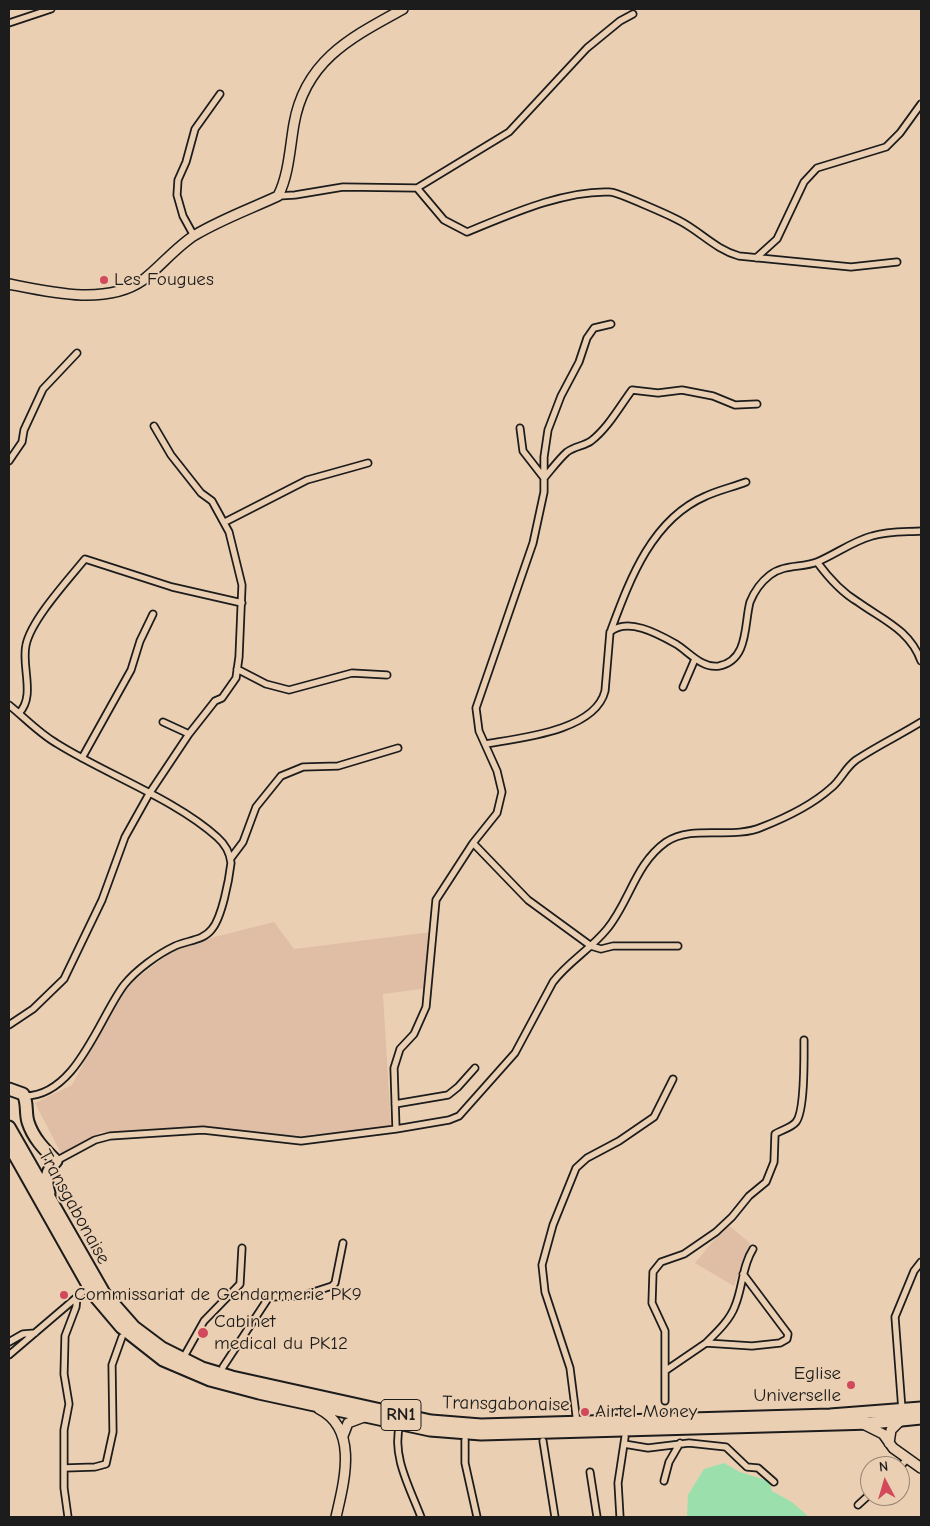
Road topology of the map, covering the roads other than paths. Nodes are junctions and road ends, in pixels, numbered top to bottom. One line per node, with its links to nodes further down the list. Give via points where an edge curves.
1 (51, 9): 4 (street)
2 (403, 9): 8 (street, via 342,44 314,72 299,103)
3 (633, 14): 7 (street, via 587,48 509,132)
4 (9, 23)
5 (220, 94): 9 (street, via 195,129 178,180 177,195 183,216)
6 (921, 104): 10 (street, via 886,147 817,168 804,182 777,239)
7 (417, 188): 8 (street, via 343,187); 10 (street, via 444,220 468,232 506,215 568,197 618,193 681,221 727,252)
8 (278, 196): 9 (street, via 228,217)
9 (194, 236): 12 (street, via 144,278 122,290 74,293)
10 (756, 258): 11 (street, via 851,266)
11 (897, 262)
12 (9, 284)
13 (611, 324): 20 (street, via 594,328 587,338 579,362 561,396 548,430)
14 (77, 353): 18 (street, via 44,389 24,430 22,442)
15 (757, 404): 20 (street, via 735,405 713,396 682,390 632,390 600,433 587,444 565,454)
16 (154, 426): 22 (street, via 171,456 201,493 212,501)
17 (520, 428): 20 (street, via 523,451)
18 (9, 461)
19 (368, 463): 22 (street, via 307,480)
20 (544, 478): 38 (street, via 533,543 477,702 476,721)
21 (746, 482): 27 (street, via 692,504 658,534 640,559)
22 (226, 522): 25 (street, via 240,569)
23 (921, 531): 24 (street, via 870,536)
24 (817, 562): 28 (street, via 779,570 760,585 750,603 743,643 727,663 708,666); 29 (street, via 850,597 901,630 917,649)
25 (242, 603): 30 (street); 34 (street, via 172,587 85,559 44,610 26,645 26,694)
26 (153, 614): 40 (street, via 131,670)
27 (610, 632): 28 (street, via 626,624 677,645); 38 (street, via 605,691 596,708 568,726)
28 (695, 659): 32 (street)
29 (921, 661)
30 (238, 669): 31 (street, via 266,684 288,690 352,673); 37 (street, via 236,678 222,698 215,701)
31 (387, 675)
32 (683, 687)
33 (9, 705): 34 (street)
34 (19, 713): 40 (street, via 50,740)
35 (163, 722): 37 (street)
36 (921, 722): 44 (street, via 857,760 842,772 832,788 775,822 746,833 690,834 668,841 646,861 608,928)
37 (189, 734): 41 (street)
38 (486, 744): 42 (street, via 498,777 501,800 491,823)
39 (398, 748): 43 (street, via 338,766 302,767 281,776 256,807 243,842)
40 (82, 758): 41 (street)
41 (149, 794): 43 (street, via 215,836); 46 (street, via 125,837 102,900 64,979 33,1009)
42 (473, 843): 44 (street, via 528,900); 53 (street, via 436,900 426,1007 414,1034 397,1055)
43 (231, 858): 52 (street, via 218,917 210,931 203,937 171,948 130,978 72,1069 52,1087)
44 (591, 946): 45 (street, via 601,949 613,946); 55 (street, via 559,973 515,1053 459,1116)
45 (678, 946)
46 (9, 1025)
47 (804, 1040): 73 (street, via 804,1078 798,1116 794,1124 776,1134 774,1162 766,1182 716,1232 684,1254 661,1262 653,1272 652,1303 665,1331)
48 (475, 1068): 53 (street, via 448,1095)
49 (673, 1079): 80 (street, via 654,1117 576,1168 553,1225 542,1265 545,1292 570,1368)
50 (9, 1089): 52 (highway)
51 (9, 1094): 52 (highway)
52 (24, 1096): 57 (highway, via 33,1134)
53 (395, 1104): 55 (street)
54 (9, 1127): 58 (highway, Transgabonaise / RN1)
55 (396, 1129): 57 (street, via 301,1141 204,1130 110,1136 95,1140)
56 (9, 1145): 75 (highway, Transgabonaise / RN1, via 83,1279 130,1336 163,1360 188,1372 236,1388)
57 (56, 1162): 58 (highway, via 50,1168 46,1182)
58 (54, 1208): 80 (highway, Transgabonaise / RN1, via 95,1280 120,1312 154,1343 202,1368 294,1392 431,1421 503,1426)
59 (343, 1243): 72 (street, via 335,1283 301,1296 269,1297)
60 (242, 1248): 70 (street, via 240,1284 204,1321)
61 (753, 1249): 63 (street)
62 (921, 1262): 77 (street, via 895,1317)
63 (743, 1274): 69 (street, via 736,1305 729,1318); 69 (street, via 788,1334 787,1339 780,1343 752,1346)
64 (84, 1291): 65 (street)
65 (77, 1297): 66 (street); 90 (street, via 65,1336 64,1374 69,1404 64,1430)
66 (35, 1334): 68 (street, via 23,1334); 71 (street)
67 (122, 1338): 90 (street, via 112,1365 113,1432 106,1464)
68 (9, 1342)
69 (706, 1343): 73 (street)
70 (186, 1353)
71 (9, 1355)
72 (223, 1367)
73 (665, 1371): 74 (street)
74 (665, 1401)
75 (312, 1405): 78 (highway, Transgabonaise / RN1); 83 (street, via 334,1418)
76 (921, 1408): 77 (highway, Transgabonaise / RN1)
77 (902, 1415): 79 (highway, Transgabonaise / RN1); 80 (highway, Transgabonaise / RN1); 81 (highway, Transgabonaise / RN1); 87 (street, via 891,1430)
78 (368, 1417): 82 (highway, Transgabonaise / RN1); 83 (street, via 348,1423)
79 (921, 1418)
80 (577, 1423)
81 (857, 1423): 82 (highway, Transgabonaise / RN1, via 503,1435 444,1432); 87 (street, via 878,1430)
82 (400, 1424): 97 (street, via 396,1442 398,1454)
83 (343, 1439): 96 (street, via 345,1471)
84 (465, 1440): 98 (street, via 465,1463)
85 (543, 1440): 99 (street)
86 (680, 1443): 93 (street, via 669,1462); 94 (street, via 726,1447 747,1467 758,1468); 101 (street, via 648,1448 625,1440 618,1483)
87 (889, 1443): 88 (street)
88 (903, 1456)
89 (910, 1462): 91 (street)
90 (65, 1468): 95 (street)
91 (921, 1468)
92 (590, 1472): 100 (street)
93 (664, 1481)
94 (774, 1482)
95 (68, 1517)
96 (336, 1517)
97 (421, 1517)
98 (477, 1517)
99 (556, 1517)
100 (597, 1517)
101 (620, 1517)

